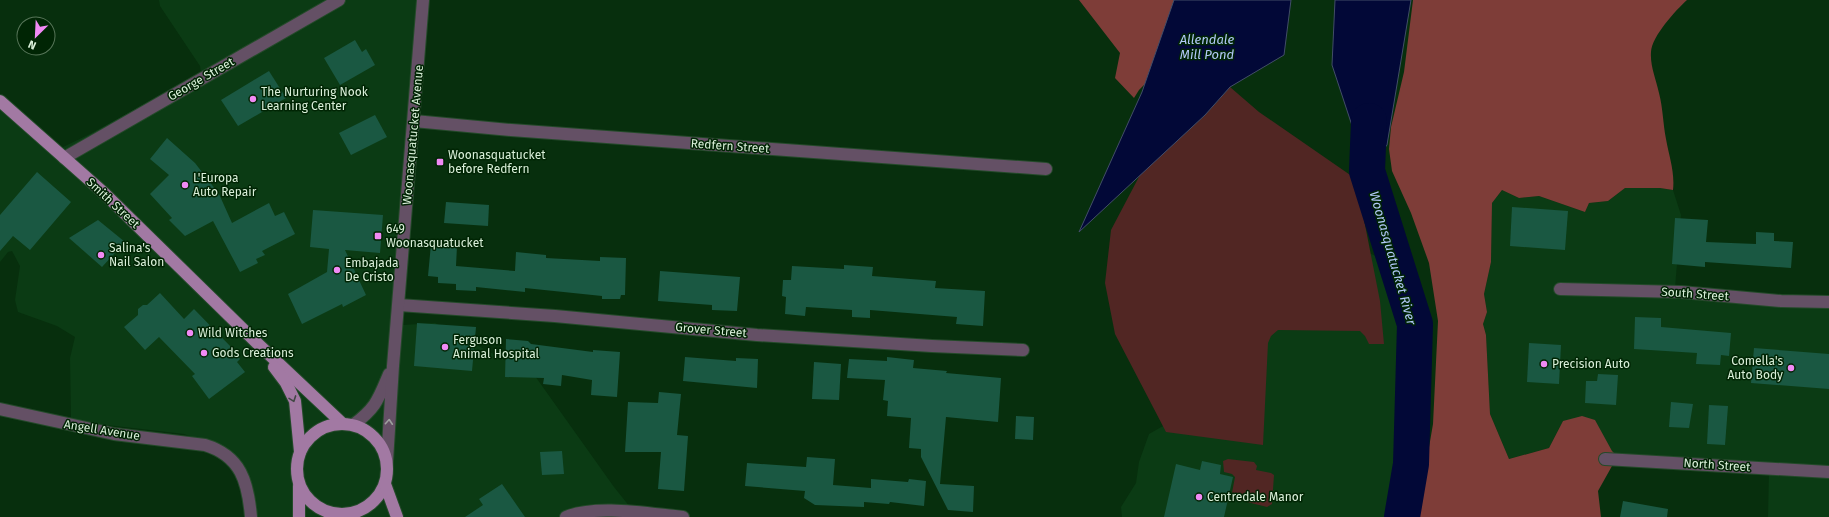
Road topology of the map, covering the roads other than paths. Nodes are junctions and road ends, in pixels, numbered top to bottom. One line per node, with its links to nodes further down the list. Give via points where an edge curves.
1 (339, 0): 5 (street, George Street)
2 (423, 0): 4 (street, Woonasquatucket Avenue)
3 (0, 101): 5 (main road, Smith Street)
4 (414, 121): 6 (street, Redfern Street, via 518,131); 9 (street, Woonasquatucket Avenue)
5 (64, 158): 10 (main road, Smith Street, via 153,240)
6 (1046, 169)
7 (1560, 289): 8 (street, South Street, via 1681,292 1781,301)
8 (1829, 302)
9 (399, 305): 11 (street, Grover Street, via 765,335); 12 (street, Woonasquatucket Avenue)
10 (257, 343): 14 (main road, Smith Street); 15 (main road, Smith Street, one-way to 15, via 286,383 295,401)
11 (1023, 350)
12 (393, 366): 14 (street, Woonasquatucket Avenue, via 370,413); 17 (street, Woonasquatucket Avenue, one-way to 12)
13 (0, 409): 21 (street, Angell Avenue, via 114,434 219,449 229,456 239,469 249,495)
14 (348, 425): 15 (main road, via 322,428 306,442); 17 (main road, via 367,432 378,442)
15 (300, 452): 19 (main road, via 297,462)
16 (1604, 459): 18 (street, North Street)
17 (387, 460): 20 (main road)
18 (1829, 472)
19 (299, 484): 20 (main road, via 313,504 336,515 360,511 380,496); 22 (main road)
20 (385, 484): 23 (main road)
21 (251, 517)
22 (298, 517)
23 (397, 517)
24 (566, 517): 25 (street, via 581,512 608,511)
25 (683, 517)

